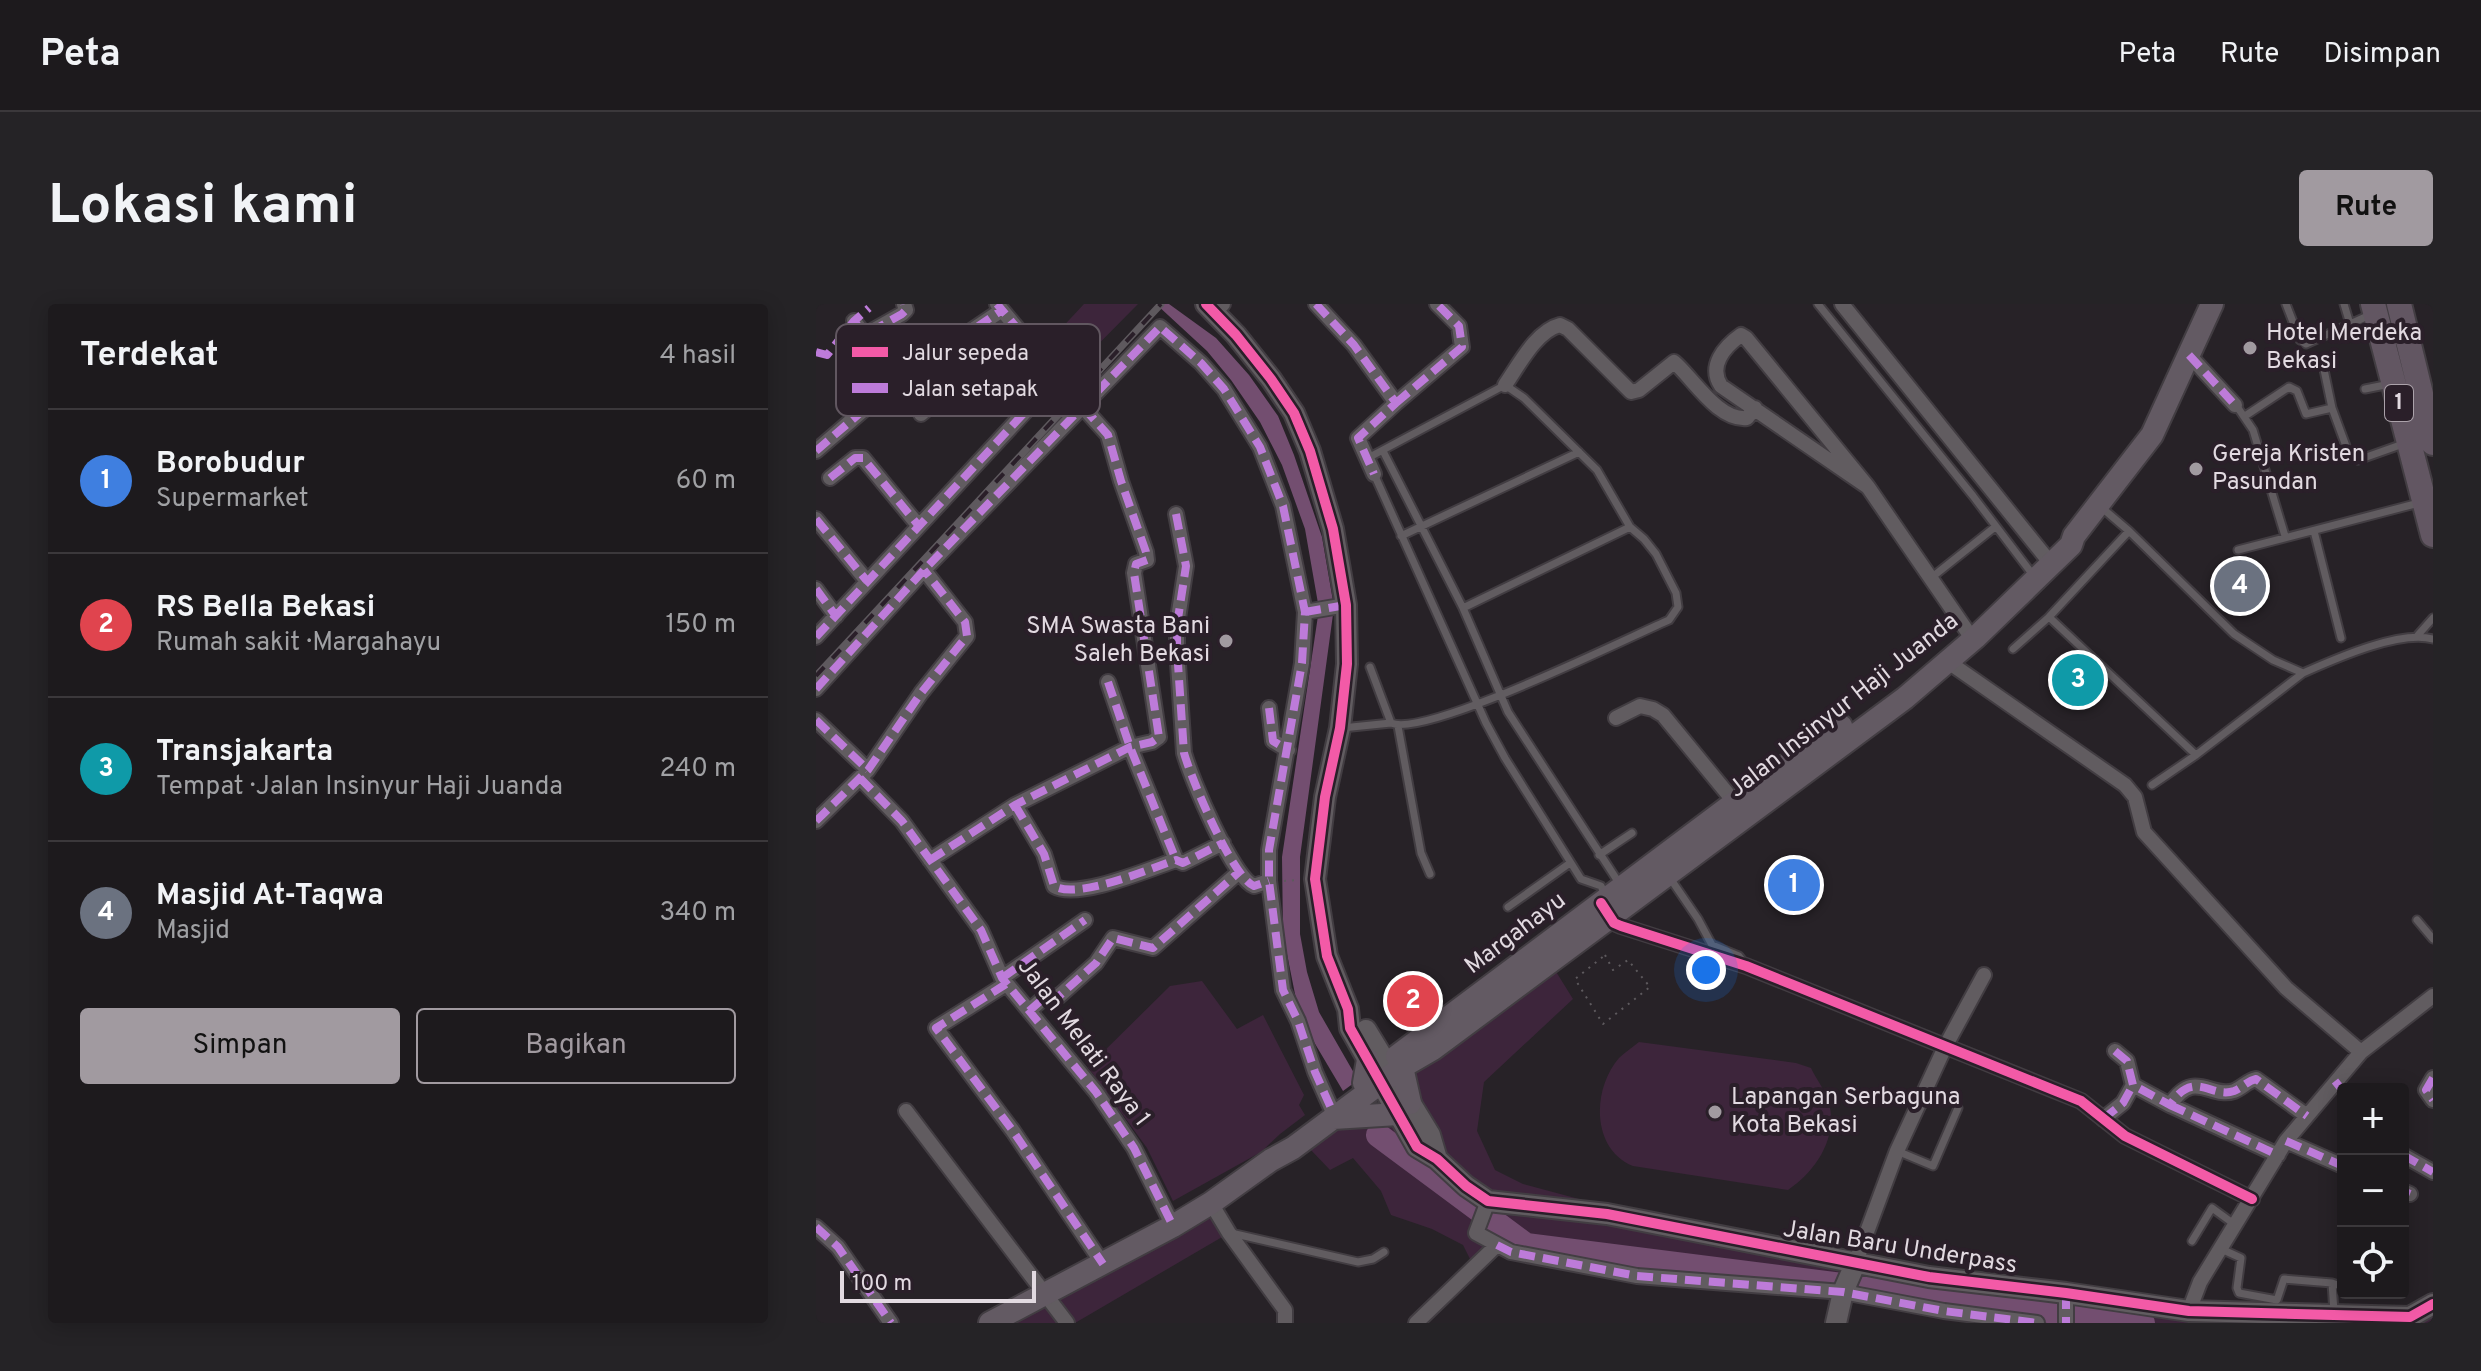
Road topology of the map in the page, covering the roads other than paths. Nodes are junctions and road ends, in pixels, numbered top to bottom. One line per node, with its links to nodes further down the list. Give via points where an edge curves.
1 (904, 304): 15 (street, via 906,310)
2 (1206, 304): 60 (street, via 1294,413 1333,529)
3 (1316, 304): 25 (street)
4 (1437, 304): 25 (street, via 1459,326 1462,347)
5 (1818, 304): 48 (lane)
6 (1842, 304): 55 (street)
7 (2212, 304): 19 (main road, Jalan Insinyur Haji Juanda)
8 (2286, 304): 18 (lane, via 2306,344)
9 (2344, 304): 18 (lane)
10 (2399, 304): 33 (highway, 1)
11 (999, 307): 16 (street); 17 (street)
12 (2374, 308): 18 (lane); 21 (highway, 1)
13 (854, 321): 14 (street)
14 (856, 324)
15 (884, 324)
16 (976, 324)
17 (1013, 324)
18 (2350, 324)
19 (2189, 355): 28 (street); 42 (main road, Jalan Insinyur Haji Juanda, via 2152,435)
20 (2322, 360): 27 (lane)
21 (2394, 383): 24 (lane); 33 (highway, 1)
22 (1505, 385): 26 (street, via 1543,336 1560,325 1631,392 1674,362 1697,390 1736,418 1747,418); 35 (lane); 36 (lane)
23 (1100, 388): 62 (street, via 1160,327 1224,389 1279,492)
24 (2365, 389)
25 (1396, 403): 37 (street, via 1358,438)
26 (1755, 408): 40 (street); 40 (street, via 1728,392 1716,376 1724,349 1741,335)
27 (2332, 408): 28 (lane, via 2306,414 2297,391 2289,387); 33 (lane, via 2347,454 2358,460)
28 (2240, 410): 53 (lane, via 2253,430)
29 (857, 416): 34 (street)
30 (1018, 416): 45 (street)
31 (1072, 416): 56 (street)
32 (1091, 416): 85 (street, via 1108,435 1147,557 1136,564 1134,573 1159,735)
33 (2419, 434): 41 (highway, 1)
34 (816, 451)
35 (1383, 451): 37 (lane); 46 (lane)
36 (1579, 452): 46 (lane); 47 (lane, via 1605,480)
37 (1366, 459): 38 (street)
38 (1374, 474): 52 (lane)
39 (830, 478): 45 (street, via 855,458 863,458)
40 (1868, 487): 57 (street)
41 (2425, 502): 50 (lane); 51 (highway, 1)
42 (2099, 506): 49 (lane); 55 (main road, Jalan Insinyur Haji Juanda, via 2071,545)
43 (1176, 514): 95 (street, via 1186,566 1177,649 1184,753)
44 (816, 519): 58 (street)
45 (918, 525): 58 (street)
46 (1422, 525): 52 (lane); 61 (lane)
47 (1630, 527): 61 (lane); 78 (lane, via 1661,562 1676,593 1676,612 1669,620)
48 (1995, 527): 55 (lane); 57 (lane)
49 (2129, 531): 64 (lane); 74 (lane, via 2234,634)
50 (2314, 531): 53 (lane); 69 (lane)
51 (2433, 535)
52 (1401, 536): 79 (lane)
53 (2285, 536): 54 (lane)
54 (2238, 550)
55 (2042, 569): 66 (main road, Jalan Insinyur Haji Juanda)
56 (924, 570): 76 (street); 89 (street, via 965,622 967,636)
57 (1931, 578): 66 (street)
58 (867, 581): 63 (street)
59 (816, 589): 63 (street)
60 (1346, 605): 62 (street); 84 (street)
61 (1463, 608): 78 (lane)
62 (1305, 612): 86 (street)
63 (836, 616): 68 (street)
64 (2049, 617): 71 (lane); 87 (lane)
65 (2433, 618): 67 (lane)
66 (1971, 635): 72 (main road, Jalan Insinyur Haji Juanda); 77 (main road, Jalan Insinyur Haji Juanda)
67 (2418, 635): 70 (lane); 74 (lane, via 2344,655)
68 (816, 637)
69 (2341, 638)
70 (2433, 639)
71 (2013, 649)
72 (1947, 661): 77 (main road, Jalan Insinyur Haji Juanda); 117 (street, via 2125,785 2135,797 2144,832 2286,988)
73 (1370, 667): 83 (lane)
74 (2303, 673): 87 (lane)
75 (1108, 682): 85 (street)
76 (816, 689)
77 (1900, 692): 88 (main road, Jalan Insinyur Haji Juanda)
78 (1500, 696): 79 (lane); 97 (lane)
79 (1479, 704): 83 (lane, via 1429,720); 100 (lane, via 1505,758)
80 (1269, 708): 86 (street, via 1273,741)
81 (1616, 718): 91 (street, via 1640,706 1658,712)
82 (816, 720): 89 (street, Jalan Melati Raya 1)
83 (1394, 724): 84 (lane); 102 (lane)
84 (1340, 728): 118 (street, via 1315,879 1327,956 1348,1009 1360,1020)
85 (1130, 747): 92 (street); 99 (street)
86 (1288, 750): 104 (street, via 1269,850)
87 (2196, 755): 90 (lane)
88 (1803, 764): 91 (main road, Jalan Insinyur Haji Juanda); 96 (main road, Jalan Insinyur Haji Juanda)
89 (864, 774): 93 (street); 98 (street, Jalan Melati Raya 1)
90 (2152, 785)
91 (1730, 798): 96 (main road, Jalan Insinyur Haji Juanda)
92 (1015, 805): 98 (street); 99 (street, via 1058,889 1083,889)
93 (816, 821)
94 (1632, 833): 97 (lane)
95 (1223, 843): 99 (street, via 1183,863); 101 (street)
96 (1683, 852): 103 (main road, Jalan Insinyur Haji Juanda); 105 (main road, Jalan Insinyur Haji Juanda)
97 (1599, 855): 105 (lane)
98 (930, 860): 112 (street, Jalan Melati Raya 1, via 981,930)
99 (1176, 860)
100 (1570, 863): 105 (lane, via 1581,879); 106 (lane)
101 (1239, 872): 104 (street, via 1250,885); 114 (street, via 1153,948 1113,938 1068,989 1058,997 1046,996)
102 (1430, 874)
103 (1667, 875): 105 (main road, Jalan Insinyur Haji Juanda); 110 (lane, via 1712,945 1739,956)
104 (1269, 881): 128 (street, via 1283,990)
105 (1612, 894): 110 (street, via 1614,923); 118 (main road, via 1433,1049)
106 (1508, 907)
107 (1085, 920): 112 (street)
108 (2417, 920): 109 (lane)
109 (2433, 939)
110 (1746, 966): 115 (street)
111 (1984, 975): 115 (street)
112 (1004, 981): 114 (street, Jalan Melati Raya 1); 149 (street, via 936,1028)
113 (2433, 996): 117 (street)
114 (1029, 1011): 142 (street, Jalan Melati Raya 1, via 1134,1148)
115 (1945, 1047): 130 (street, via 2074,1098); 132 (street)
116 (2115, 1051): 121 (street, via 2127,1061)
117 (2361, 1052): 120 (street)
118 (1383, 1068): 125 (main road); 128 (main road)
119 (2433, 1078): 123 (street, via 2426,1090)
120 (2341, 1083)
121 (2133, 1085): 124 (street); 130 (street, via 2123,1103)
122 (2337, 1088): 129 (street)
123 (2433, 1100)
124 (2170, 1105): 129 (street, via 2191,1087 2231,1092 2256,1079); 133 (street)
125 (1404, 1108): 128 (main road); 139 (street, via 1417,1147)
126 (1958, 1108): 132 (lane, via 1933,1166)
127 (906, 1111): 154 (street)
128 (1332, 1113): 135 (main road); 135 (main road, via 1289,1140)
129 (2307, 1116): 131 (street)
130 (2103, 1119): 138 (street, via 2125,1136)
131 (2286, 1141): 133 (street); 136 (street)
132 (1897, 1151): 150 (street)
133 (2278, 1155): 138 (street)
134 (2409, 1158): 137 (street)
135 (1271, 1160): 140 (main road)
136 (2337, 1163)
137 (2433, 1172)
138 (2252, 1199): 141 (street)
139 (1488, 1201): 146 (street, via 1476,1233); 150 (street, Jalan Baru Underpass, via 1607,1214)
140 (1211, 1203): 142 (main road); 144 (street)
141 (2236, 1225): 145 (lane, via 2212,1208); 147 (street)
142 (1173, 1226): 149 (main road)
143 (816, 1227): 161 (street, via 838,1247)
144 (1229, 1233): 148 (lane, via 1358,1262); 164 (street, via 1285,1310)
145 (2192, 1241)
146 (1497, 1245): 153 (street, via 1637,1276); 165 (street)
147 (2219, 1248): 151 (lane, via 2241,1258 2239,1293 2277,1300 2284,1279); 157 (street)
148 (1384, 1252)
149 (1103, 1264): 154 (main road)
150 (1855, 1264): 153 (street); 155 (street, Jalan Baru Underpass)
151 (2332, 1283): 152 (lane); 158 (lane)
152 (2337, 1285)
153 (1843, 1292): 159 (street); 166 (street)
154 (1044, 1294): 162 (main road); 163 (street)
155 (2066, 1297): 157 (street, Jalan Baru Underpass); 160 (street)
156 (2433, 1304): 158 (street, Jalan Baru Underpass, via 2410,1317)
157 (2189, 1311): 158 (street, Jalan Baru Underpass)
158 (2334, 1315)
159 (2008, 1321): 167 (street)
160 (2066, 1321)
161 (891, 1323)
162 (990, 1323)
163 (1067, 1323)
164 (1285, 1323)
165 (1416, 1323)
166 (1836, 1323)
167 (2037, 1323)

